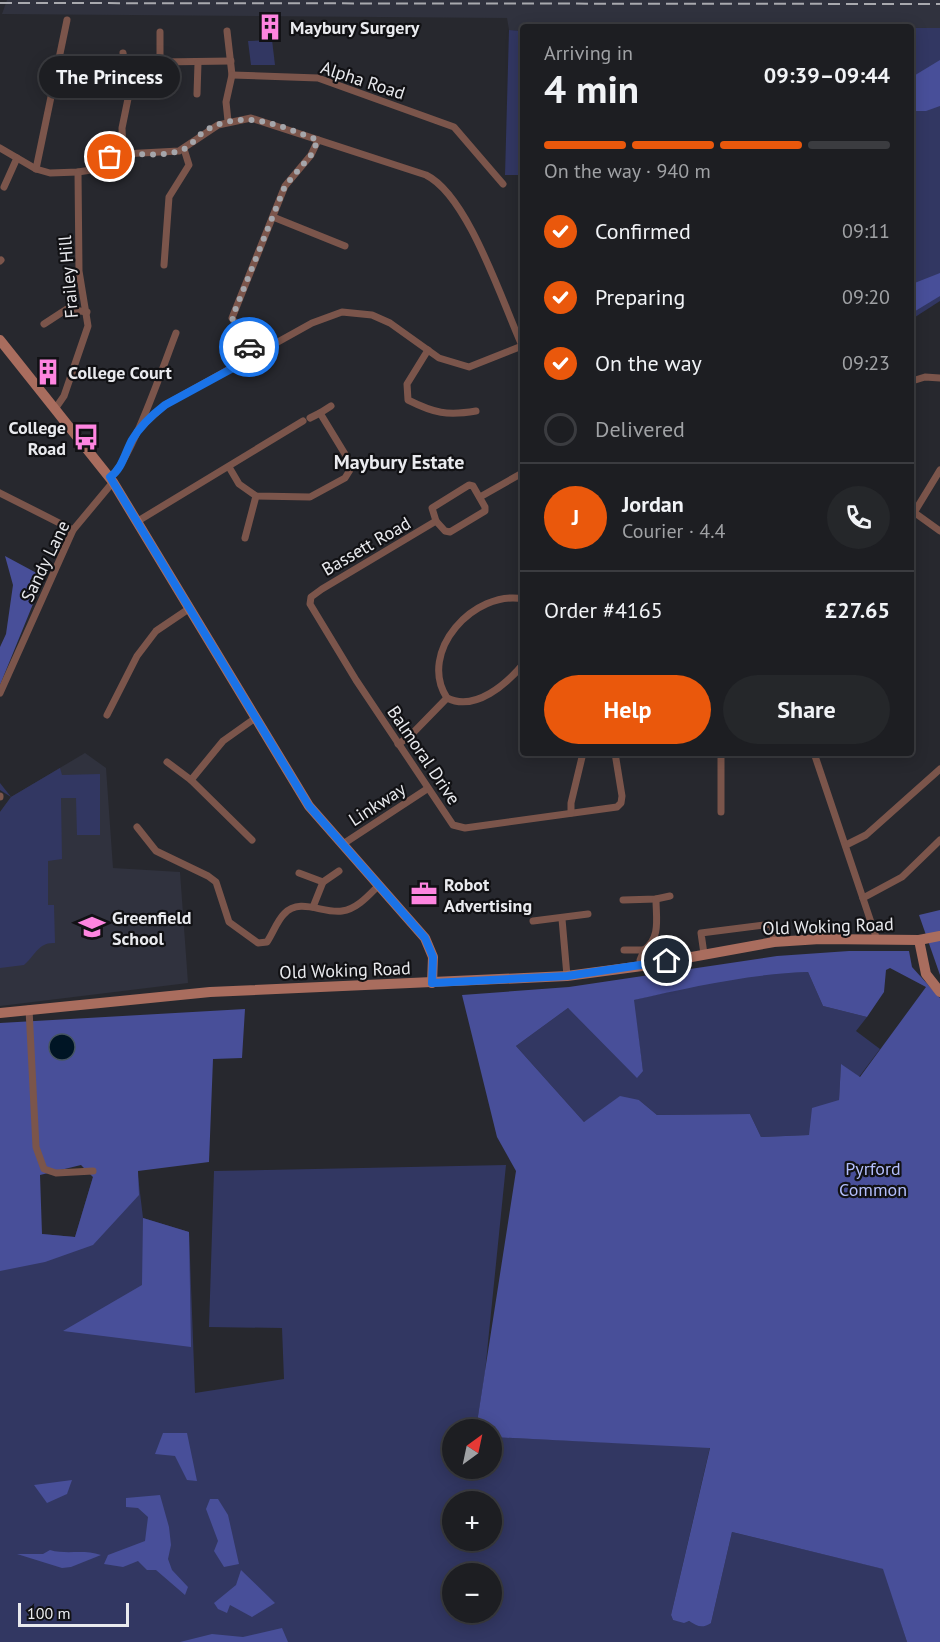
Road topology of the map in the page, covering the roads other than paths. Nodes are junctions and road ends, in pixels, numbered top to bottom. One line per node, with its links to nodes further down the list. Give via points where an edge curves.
1 (67, 20): 19 (street)
2 (227, 31): 5 (street)
3 (160, 32): 6 (street)
4 (123, 53): 10 (street)
5 (231, 61): 7 (street); 8 (street)
6 (160, 62): 7 (street); 11 (street)
7 (198, 63): 12 (street)
8 (232, 75): 13 (street, via 226,102); 21 (street, Alpha Road, via 318,78 454,127)
9 (107, 88): 10 (street)
10 (130, 89): 17 (street, via 122,128)
11 (160, 91)
12 (197, 94)
13 (228, 121): 14 (street, via 262,119); 16 (street, via 206,131)
14 (318, 140): 23 (street, via 311,155 285,186); 30 (street, via 426,175 450,193 469,226)
15 (0, 148): 18 (street)
16 (184, 149): 17 (street); 25 (street, via 189,165 169,197)
17 (123, 154): 20 (street)
18 (17, 158): 19 (street); 22 (street)
19 (36, 169): 20 (street)
20 (78, 172): 26 (street, Frailey Hill, via 79,271)
21 (503, 184)
22 (4, 187)
23 (273, 217): 24 (street); 33 (street, via 232,318)
24 (345, 246)
25 (164, 265)
26 (87, 312): 27 (street, via 67,309); 37 (street, Frailey Hill, via 83,343)
27 (44, 324)
28 (176, 333): 40 (street)
29 (0, 340): 37 (main road)
30 (520, 341)
31 (520, 349): 32 (street, via 469,367 439,358)
32 (428, 350): 33 (street, via 372,315 342,312 312,323); 38 (street, via 407,384 408,400 452,416)
33 (255, 356): 40 (street, via 165,405)
34 (940, 378): 35 (street)
35 (914, 380)
36 (331, 406): 39 (street)
37 (56, 409): 44 (main road)
38 (476, 411)
39 (320, 412): 41 (street); 46 (street, via 348,459 350,470 345,478 310,497)
40 (142, 425): 44 (street, Sandy Lane)
41 (229, 467): 46 (street, via 238,484); 50 (street)
42 (940, 470): 48 (street)
43 (520, 474): 47 (street)
44 (111, 480): 50 (main road); 52 (street, Sandy Lane)
45 (0, 493): 52 (street)
46 (256, 496): 54 (street)
47 (480, 497): 51 (street, Bassett Road, via 484,511 450,532); 51 (street, Bassett Road, via 469,485 432,508)
48 (914, 512)
49 (914, 515): 53 (street)
50 (138, 521): 57 (main road)
51 (436, 521): 55 (street, Bassett Road)
52 (74, 530): 59 (street, Sandy Lane)
53 (940, 531)
54 (245, 538)
55 (311, 597): 63 (street, Balmoral Drive, via 316,618)
56 (520, 598): 60 (street, via 489,602 469,612 454,630 441,652 438,676)
57 (190, 608): 61 (street, via 156,631 136,656); 62 (main road)
58 (520, 668): 60 (street, via 496,690 471,700 455,702)
59 (0, 693)
60 (447, 698): 63 (street)
61 (107, 715)
62 (254, 719): 70 (street, via 223,741); 77 (main road, via 309,806)
63 (398, 744): 71 (street, Balmoral Drive)
64 (582, 756): 73 (street)
65 (615, 756): 73 (street, Balmoral Drive, via 621,803 617,807)
66 (721, 756): 72 (street)
67 (815, 756): 78 (street)
68 (167, 762): 70 (street)
69 (940, 769): 78 (street, via 866,835)
70 (191, 780): 75 (street)
71 (427, 789): 73 (street, Balmoral Drive, via 458,828); 77 (street, Linkway)
72 (721, 812)
73 (571, 813)
74 (138, 827): 87 (street, via 156,851 216,882 229,922 253,941 267,942 280,918 290,909)
75 (252, 840)
76 (940, 840): 84 (street, via 902,877)
77 (343, 844): 82 (main road)
78 (846, 845): 84 (street)
79 (339, 871): 81 (street)
80 (299, 873): 81 (street)
81 (323, 882): 87 (street)
82 (380, 885): 87 (street, via 360,903 343,911); 100 (main road, via 425,938 433,957)
83 (670, 896): 85 (street)
84 (863, 898): 92 (street)
85 (656, 899): 86 (street); 96 (street, via 657,936)
86 (623, 900)
87 (313, 907)
88 (588, 914): 89 (street)
89 (562, 919): 90 (street); 99 (street)
90 (533, 921)
91 (940, 936): 93 (main road, Old Woking Road)
92 (877, 940): 93 (main road, Old Woking Road); 94 (main road, Old Woking Road)
93 (919, 940): 101 (main road, via 926,974)
94 (774, 942): 97 (main road, Old Woking Road); 97 (street, via 771,924 701,933)
95 (624, 950): 96 (street)
96 (644, 950): 98 (street)
97 (704, 954): 98 (main road, Old Woking Road)
98 (642, 966): 99 (main road, Old Woking Road)
99 (567, 976): 100 (main road, Old Woking Road)
100 (432, 983): 102 (main road, Old Woking Road, via 210,992)
101 (940, 993)
102 (29, 1009): 103 (main road, Old Woking Road); 104 (street, via 36,1147 44,1169 56,1173)
103 (0, 1012)
104 (93, 1171)

